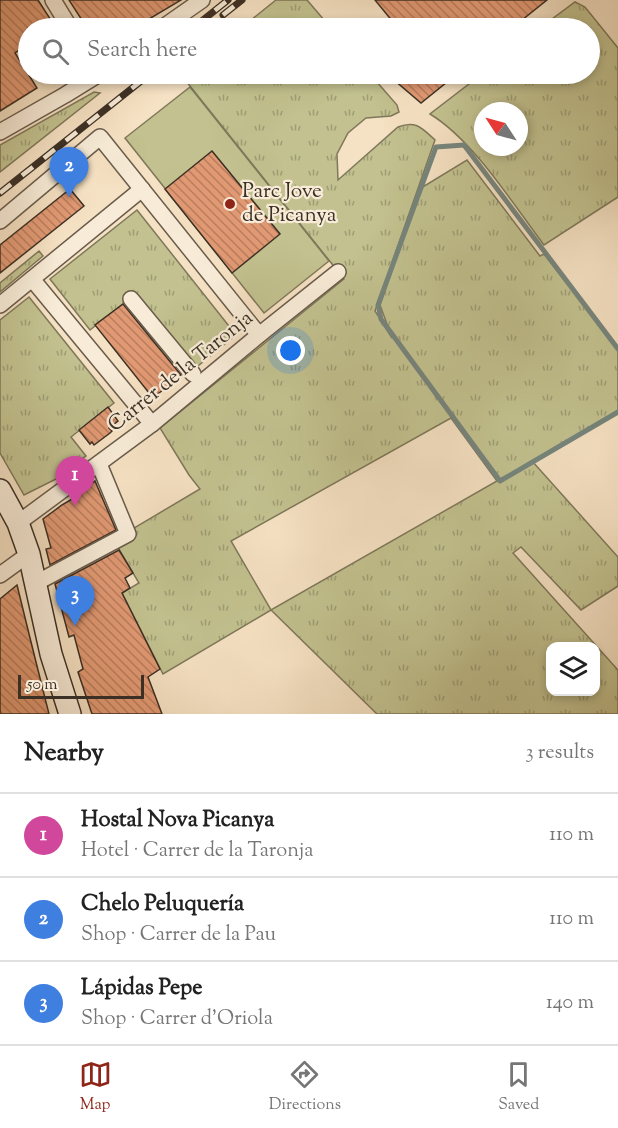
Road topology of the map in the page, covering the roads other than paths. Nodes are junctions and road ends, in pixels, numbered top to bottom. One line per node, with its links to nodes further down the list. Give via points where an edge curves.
1 (52, 0): 3 (street)
2 (202, 0): 4 (street)
3 (64, 18)
4 (176, 18)
5 (82, 84): 6 (street)
6 (0, 132)
7 (142, 189): 8 (street, via 100,138); 10 (street); 13 (street)
8 (0, 221)
9 (339, 272): 13 (street, Carrer de la Taronja)
10 (32, 279): 12 (street); 15 (street)
11 (131, 299): 14 (street)
12 (0, 305)
13 (259, 335): 15 (street, Carrer de la Taronja)
14 (193, 374)
15 (152, 424): 16 (street, Carrer de la Taronja)
16 (99, 464): 18 (street, Carrer de la Taronja); 21 (street, via 128,534)
17 (0, 490): 18 (street)
18 (18, 523): 19 (street)
19 (29, 554): 20 (street); 21 (street)
20 (0, 575)
21 (36, 583): 22 (street, via 51,654)
22 (70, 714)

